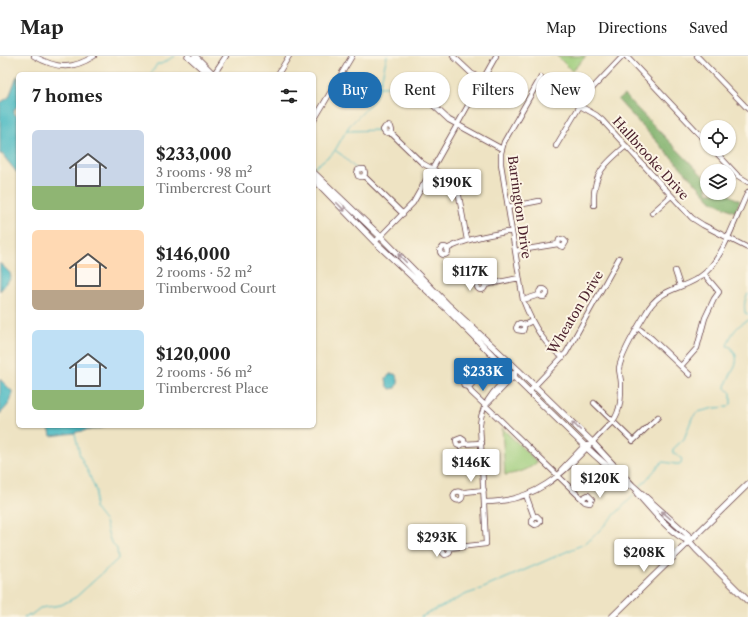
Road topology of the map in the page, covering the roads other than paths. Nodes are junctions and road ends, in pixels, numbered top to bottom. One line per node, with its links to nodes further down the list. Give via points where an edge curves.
1 (34, 56): 2 (street, via 48,64 64,67 79,64)
2 (94, 56)
3 (188, 56): 13 (street)
4 (195, 56): 14 (street)
5 (226, 56): 15 (street)
6 (289, 56): 16 (street)
7 (352, 56): 26 (street)
8 (454, 56): 17 (street)
9 (496, 56): 18 (street)
10 (622, 56): 19 (street)
11 (626, 56): 29 (street)
12 (697, 56): 25 (street)
13 (206, 72)
14 (212, 72)
15 (215, 72)
16 (279, 72)
17 (470, 72)
18 (487, 72)
19 (595, 85)
20 (536, 86): 32 (street, Barrington Drive)
21 (436, 108): 27 (street)
22 (467, 108): 27 (street)
23 (579, 108): 30 (street)
24 (583, 108): 31 (street, Hallbrooke Drive, via 599,117)
25 (748, 109)
26 (316, 117)
27 (458, 125): 32 (street); 34 (street)
28 (391, 133): 34 (street)
29 (700, 135)
30 (556, 146)
31 (626, 146): 40 (street, Hallbrooke Drive); 42 (street, via 598,175 594,184)
32 (502, 149): 43 (street, Barrington Drive, via 502,172)
33 (719, 156): 38 (street, via 738,176)
34 (432, 169): 45 (street); 49 (street, via 457,185)
35 (316, 175): 47 (street)
36 (364, 176): 45 (street)
37 (316, 181): 50 (street, one-way to 50)
38 (748, 182)
39 (748, 192): 48 (street)
40 (671, 196): 44 (street); 48 (street, Hallbrooke Drive, via 694,220)
41 (539, 201): 43 (street)
42 (594, 205)
43 (508, 207): 46 (street, Barrington Drive)
44 (652, 213)
45 (403, 214): 47 (street)
46 (512, 231): 49 (street); 54 (street, Barrington Drive)
47 (381, 237): 50 (street); 68 (street, one-way to 47, via 447,304)
48 (727, 237): 53 (street, Hallbrooke Drive); 57 (street, via 717,260)
49 (467, 240): 52 (street)
50 (375, 242): 70 (street, via 448,310)
51 (558, 244): 54 (street)
52 (447, 248)
53 (748, 248)
54 (515, 251): 58 (street, Barrington Drive)
55 (619, 258): 66 (street, Wheaton Drive)
56 (675, 271): 60 (street)
57 (704, 274): 60 (street); 67 (street, via 719,292 705,318 697,348)
58 (519, 278): 59 (street); 62 (street, Barrington Drive)
59 (485, 285)
60 (680, 286): 65 (street, via 655,300)
61 (539, 295): 62 (street)
62 (523, 300): 63 (street, Barrington Drive)
63 (532, 321): 64 (street); 66 (street, Barrington Drive)
64 (524, 325)
65 (638, 328): 67 (street); 77 (street, via 624,353 619,369 621,401 618,414)
66 (563, 357): 71 (street, Wheaton Drive)
67 (681, 366): 69 (street)
68 (518, 370): 70 (street); 71 (street)
69 (690, 375)
70 (513, 376): 73 (street); 75 (street, via 489,398)
71 (535, 386): 73 (street, Wheaton Drive); 78 (street, one-way to 71)
72 (469, 387): 75 (street)
73 (529, 392): 81 (street)
74 (594, 403): 77 (street)
75 (485, 406): 79 (street, via 481,420); 82 (street)
76 (658, 417): 77 (street, via 633,441)
77 (613, 421): 78 (street)
78 (592, 442): 81 (street); 84 (street)
79 (482, 443): 80 (street); 85 (street)
80 (464, 444)
81 (586, 447): 82 (street, via 581,448); 84 (street)
82 (558, 476): 87 (street); 88 (street)
83 (748, 484): 91 (street)
84 (631, 485): 91 (street, via 663,521 681,538)
85 (484, 490): 86 (street); 89 (street)
86 (462, 493)
87 (526, 495): 89 (street); 90 (street)
88 (584, 500)
89 (485, 502): 92 (street, via 486,544)
90 (534, 517)
91 (689, 541): 93 (street); 94 (street)
92 (450, 548)
93 (748, 601)
94 (612, 617)

